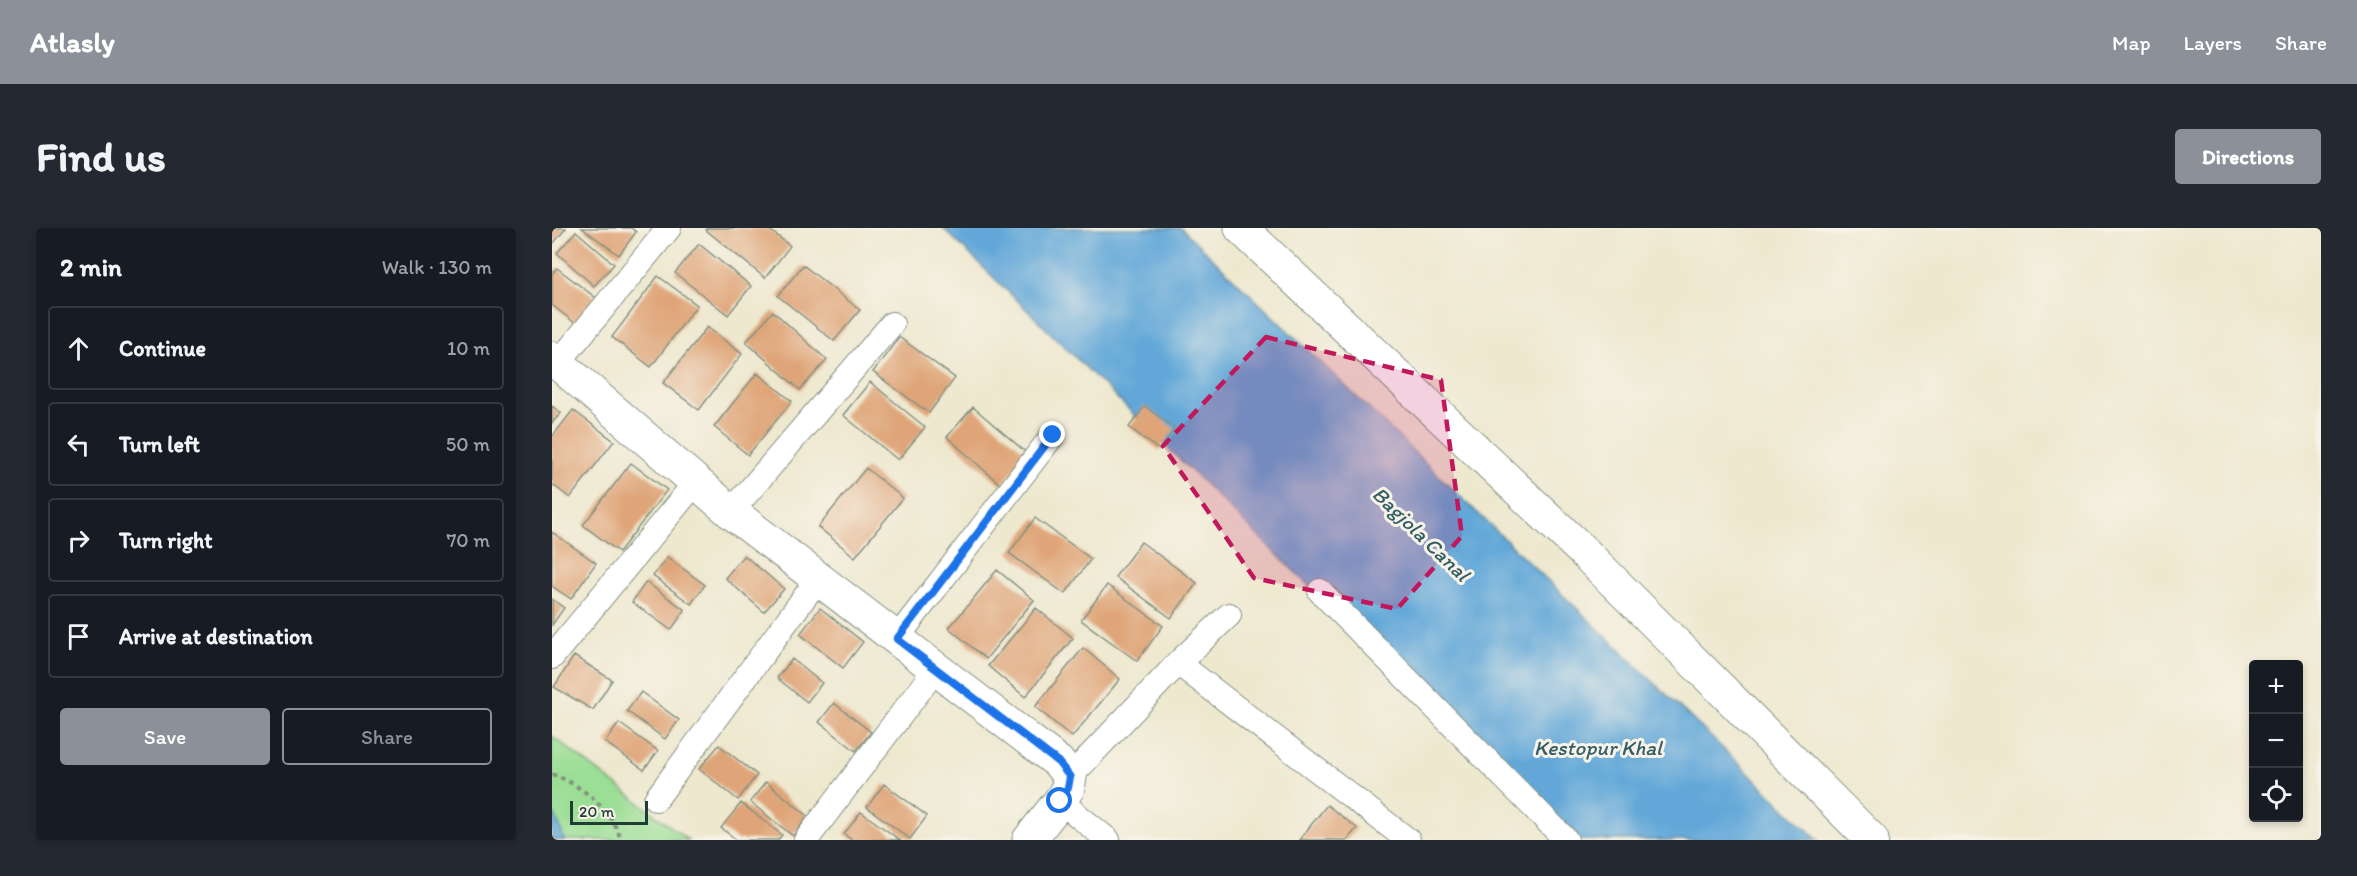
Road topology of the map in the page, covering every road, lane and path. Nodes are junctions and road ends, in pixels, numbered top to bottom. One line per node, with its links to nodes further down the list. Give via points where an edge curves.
1 (669, 228): 4 (street)
2 (1241, 228): 24 (street, via 1588,556)
3 (892, 324): 7 (street)
4 (555, 360): 6 (street)
5 (1053, 435): 11 (street)
6 (695, 483): 7 (street); 12 (street)
7 (730, 512): 8 (street)
8 (818, 579): 11 (street); 17 (street)
9 (1320, 591): 23 (street)
10 (1229, 615): 13 (street)
11 (897, 639): 14 (street)
12 (552, 657)
13 (1178, 663): 16 (street); 22 (street)
14 (935, 670): 16 (street, via 1058,762); 19 (street)
15 (552, 774): 18 (path, via 582,790 597,804)
16 (1065, 789): 20 (street); 21 (street)
17 (656, 798)
18 (621, 840)
19 (806, 840)
20 (1029, 840)
21 (1108, 840)
22 (1408, 840)
23 (1566, 840)
24 (1872, 840)

